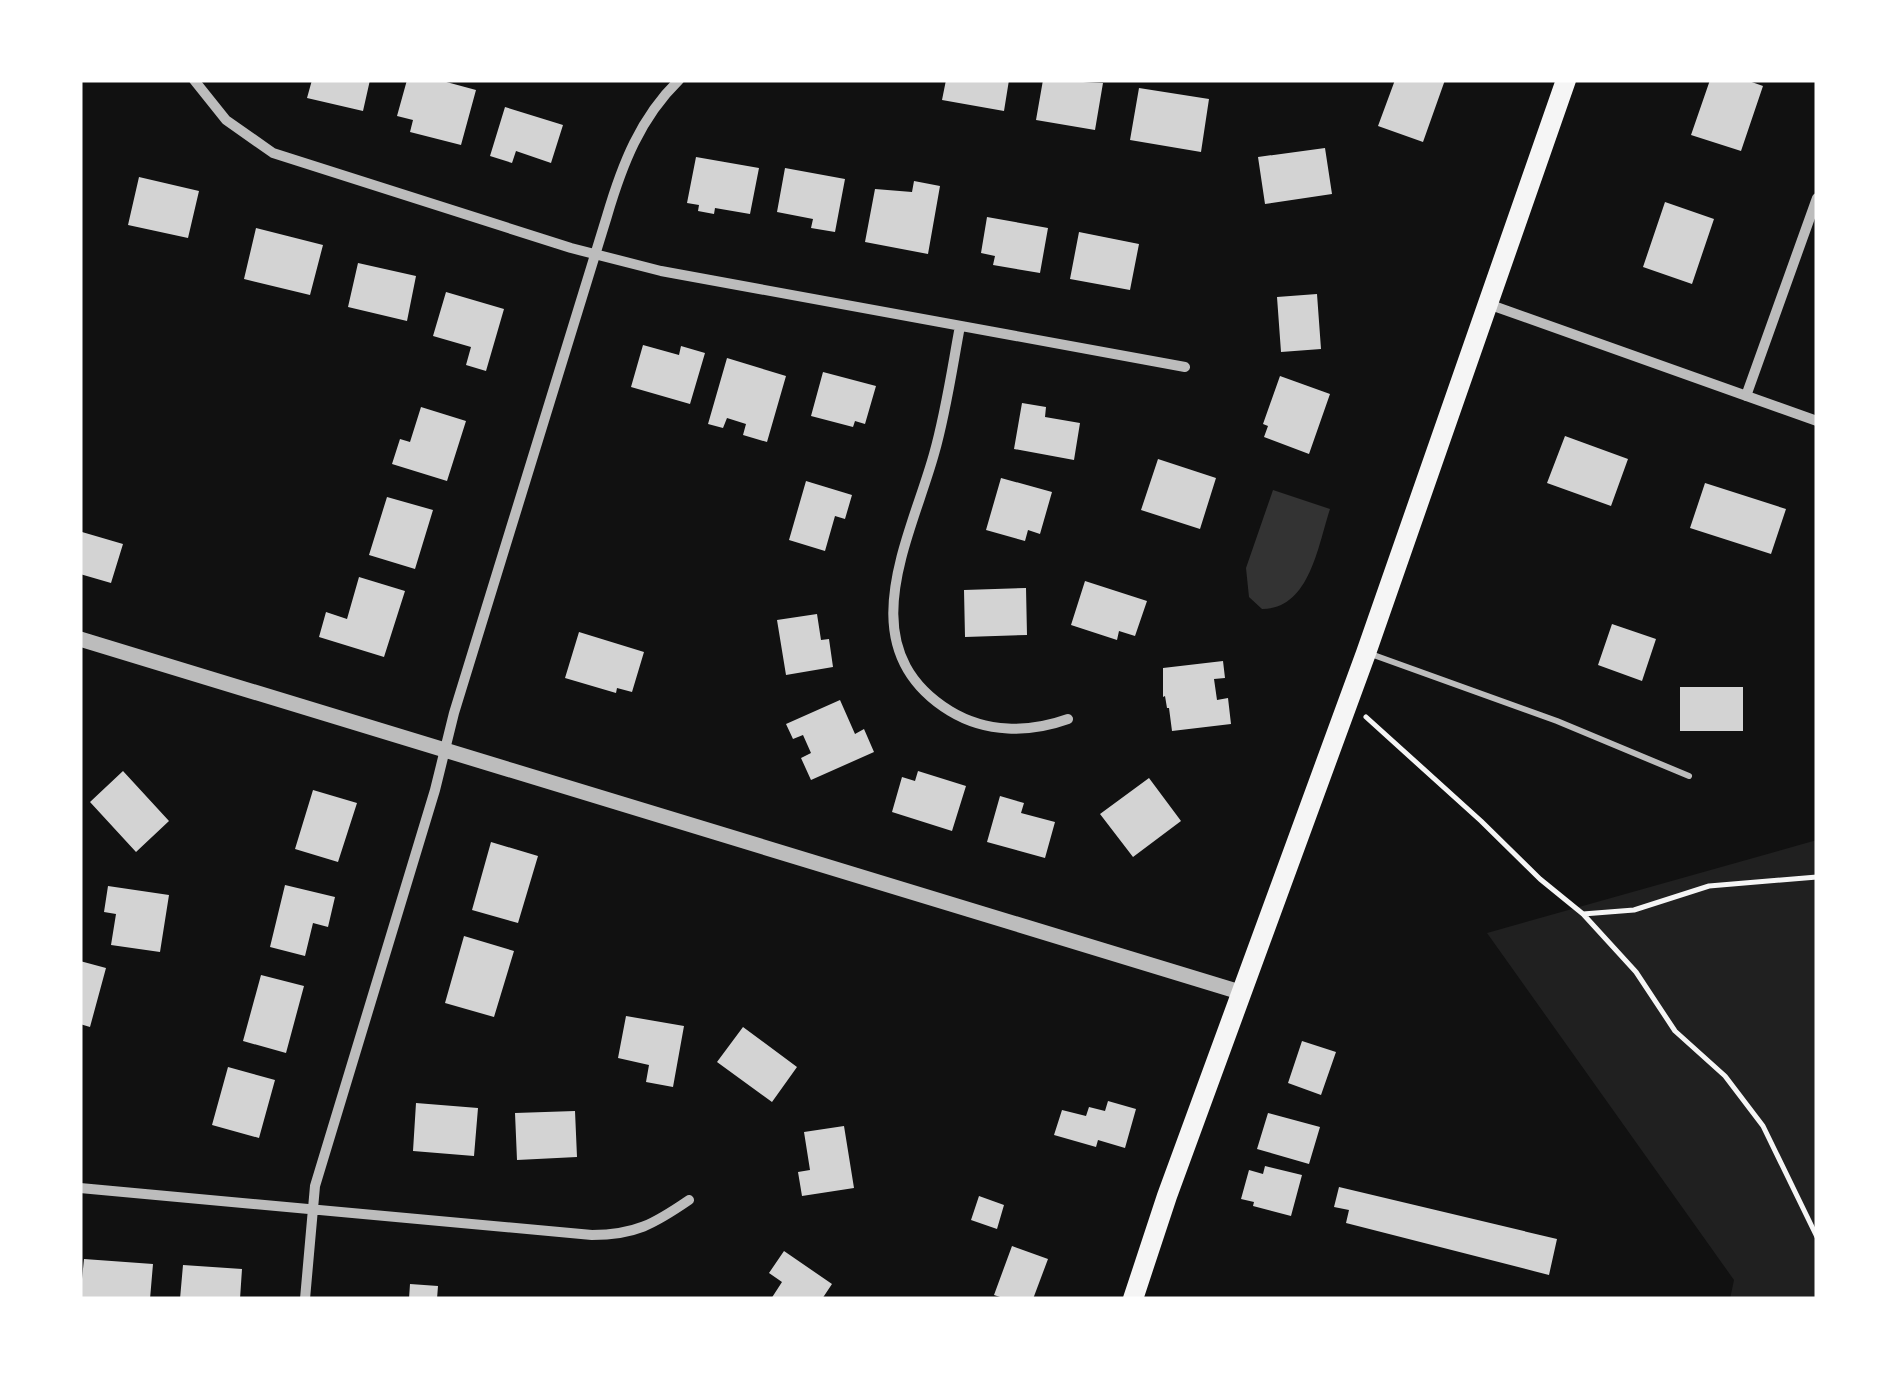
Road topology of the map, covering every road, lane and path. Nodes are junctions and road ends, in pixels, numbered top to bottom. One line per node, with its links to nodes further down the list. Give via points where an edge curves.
1 (194, 80): 5 (street, via 226,120 273,153)
2 (679, 80): 5 (street, via 631,147)
3 (1566, 80): 6 (main road)
4 (1817, 198): 9 (street)
5 (595, 255): 7 (street); 15 (street)
6 (1488, 304): 9 (street); 12 (main road)
7 (960, 326): 8 (street); 14 (street, via 935,452 893,590 896,638 917,680 955,714 1024,730)
8 (1185, 367)
9 (1746, 396): 10 (street)
10 (1817, 422)
11 (80, 639): 15 (street)
12 (1366, 653): 13 (main road); 16 (lane)
13 (1349, 702): 18 (path); 19 (main road)
14 (1068, 720)
15 (445, 752): 19 (street); 22 (street)
16 (1689, 776)
17 (1817, 878): 18 (path, via 1708,886 1634,910)
18 (1583, 914): 23 (path, via 1763,1126)
19 (1243, 992): 25 (main road)
20 (80, 1188): 22 (street)
21 (689, 1200): 22 (street, via 654,1224 621,1235)
22 (313, 1210): 24 (street)
23 (1817, 1236)
24 (305, 1299)
25 (1133, 1299)

